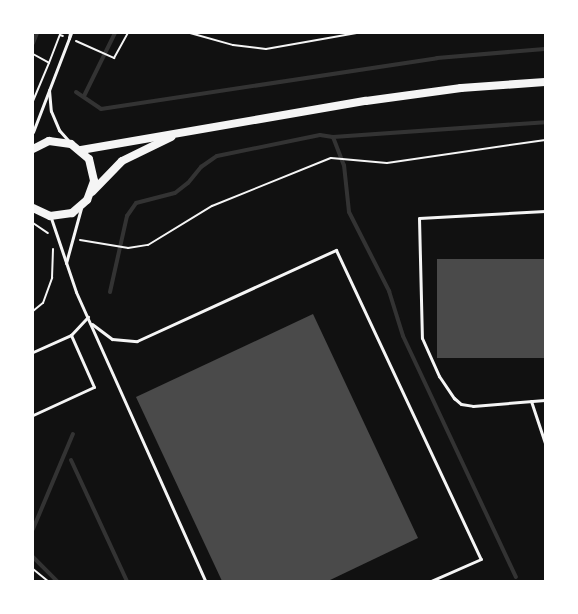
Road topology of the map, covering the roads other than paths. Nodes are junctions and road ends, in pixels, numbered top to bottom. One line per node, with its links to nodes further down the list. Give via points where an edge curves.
1 (70, 33): 3 (lane)
2 (545, 82): 5 (street, via 378,99)
3 (49, 88): 4 (lane); 6 (lane, via 51,111 59,130)
4 (33, 132)
5 (180, 132): 8 (street); 9 (street, via 122,161)
6 (71, 144): 7 (street, via 49,141); 8 (street)
7 (33, 149)
8 (81, 150): 9 (street, via 93,170)
9 (91, 192): 10 (street)
10 (81, 207): 13 (street, via 72,213); 14 (lane)
11 (34, 211): 13 (street)
12 (545, 211): 20 (lane, via 419,218 422,338 439,376 461,404)
13 (50, 216): 14 (lane)
14 (65, 265): 15 (lane)
15 (88, 317): 16 (lane); 17 (lane)
16 (92, 324): 23 (lane); 24 (lane, via 112,339 136,340 336,250 481,560)
17 (70, 335): 18 (lane); 21 (lane, via 94,387)
18 (33, 352)
19 (545, 400): 20 (lane)
20 (531, 401): 22 (lane)
21 (33, 415)
22 (545, 443)
23 (205, 581)
24 (431, 581)

